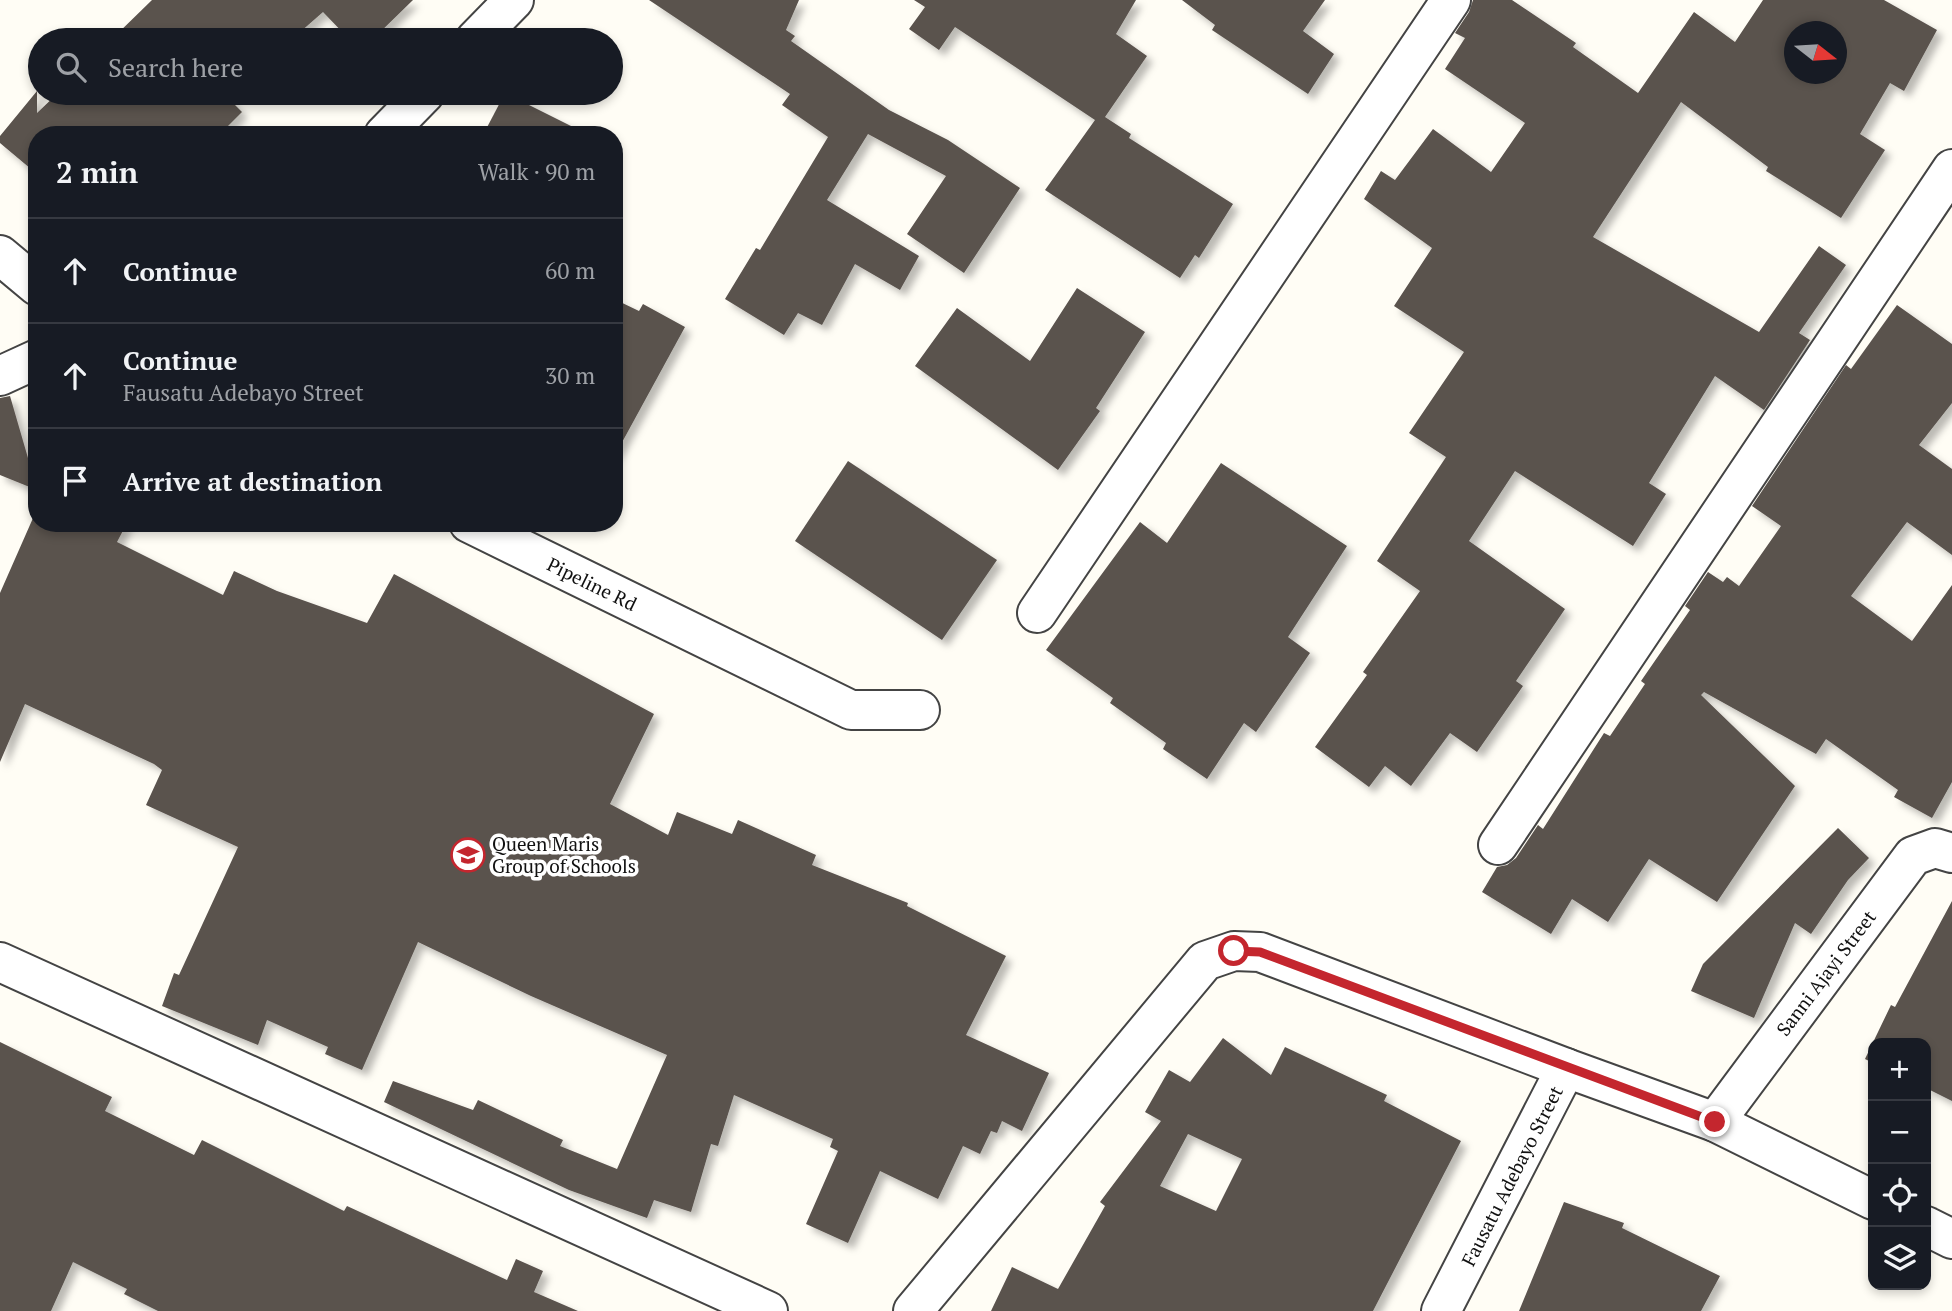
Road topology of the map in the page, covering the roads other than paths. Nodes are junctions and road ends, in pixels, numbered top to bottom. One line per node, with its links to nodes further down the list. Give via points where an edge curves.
1 (514, 0): 3 (street)
2 (1451, 0): 12 (street)
3 (487, 28)
4 (413, 105): 5 (street)
5 (393, 126)
6 (1952, 169): 14 (street)
7 (0, 255): 8 (street)
8 (28, 278)
9 (28, 363): 10 (street)
10 (0, 376)
11 (487, 532): 13 (street, Pipeline Rd, via 851,710)
12 (1037, 613)
13 (919, 710)
14 (1498, 845)
15 (1952, 853): 18 (street, Sanni Ajayi Street, via 1935,848 1913,856)
16 (0, 962): 22 (street)
17 (1566, 1068): 18 (street, Fausatu Adebayo Street); 23 (street, via 1260,952 1234,951 1205,961); 24 (street, Fausatu Adebayo Street)
18 (1715, 1122): 19 (street, Fausatu Adebayo Street)
19 (1868, 1198)
20 (1928, 1227): 21 (street)
21 (1952, 1239)
22 (768, 1311)
23 (913, 1311)
24 (1441, 1311)

